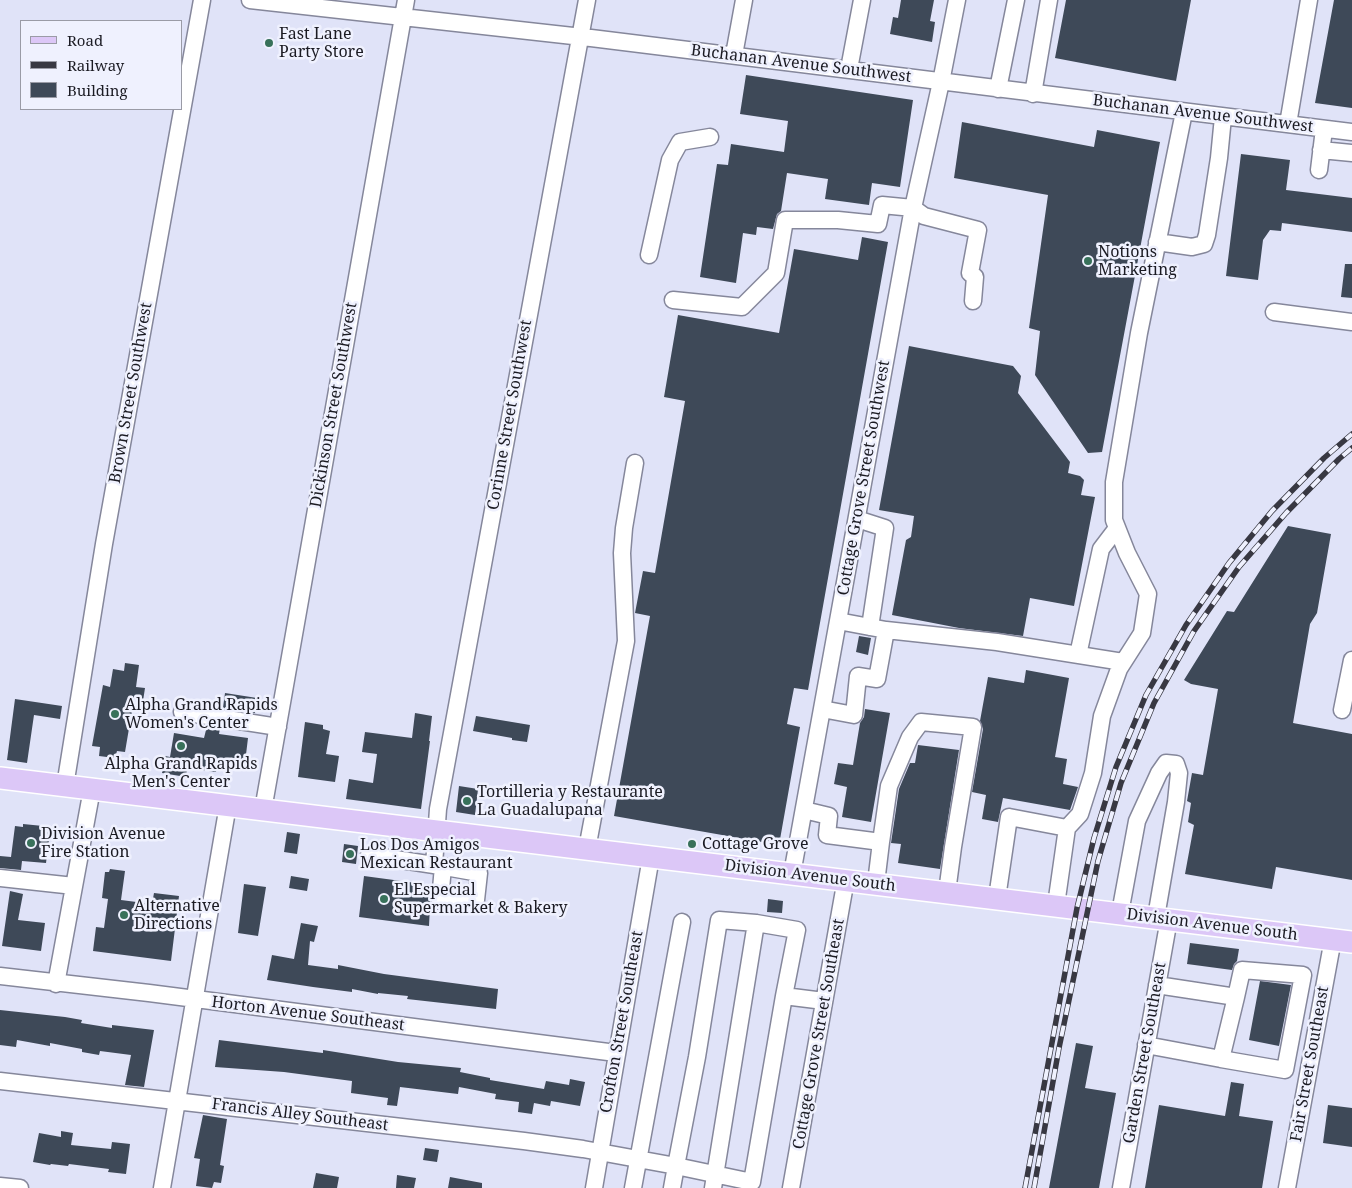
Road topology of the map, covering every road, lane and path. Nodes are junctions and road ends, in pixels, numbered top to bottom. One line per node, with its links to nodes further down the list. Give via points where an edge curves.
1 (202, 0): 48 (street, Brown Street Southwest, via 104,544)
2 (250, 0): 11 (street, Buchanan Avenue Southwest)
3 (406, 0): 11 (street, Dickinson Street Southwest)
4 (586, 0): 12 (street, Corinne Street Southwest)
5 (744, 0): 13 (street)
6 (862, 0): 14 (street)
7 (957, 0): 15 (street, Cottage Grove Street Southwest)
8 (1016, 0): 16 (street)
9 (1049, 0): 17 (street)
10 (1310, 0): 20 (street)
11 (402, 17): 12 (street, Buchanan Avenue Southwest); 46 (street, Dickinson Street Southwest)
12 (580, 36): 13 (street, Buchanan Avenue Southwest); 54 (street, Corinne Street Southwest, via 443,779)
13 (734, 55): 14 (street, Buchanan Avenue Southwest)
14 (848, 69): 15 (street, Buchanan Avenue Southwest)
15 (941, 82): 16 (street, Buchanan Avenue Southwest); 27 (street, Cottage Grove Street Southwest)
16 (998, 89): 17 (street, Buchanan Avenue Southwest)
17 (1033, 94): 18 (street, Buchanan Avenue Southwest)
18 (1184, 112): 19 (street, Buchanan Avenue Southwest); 28 (street)
19 (1223, 117): 20 (street, Buchanan Avenue Southwest); 28 (street, via 1204,244 1192,247)
20 (1288, 124): 21 (street, Buchanan Avenue Southwest)
21 (1324, 129): 22 (street, Buchanan Avenue Southwest); 24 (street)
22 (1352, 132)
23 (710, 137): 29 (street, via 680,142 670,160)
24 (1321, 150): 25 (street); 26 (street)
25 (1352, 153)
26 (1318, 170)
27 (913, 208): 30 (street, via 882,205 878,224 785,220 776,273 742,307); 31 (street, via 924,216 978,230 970,273 975,277); 35 (street, Cottage Grove Street Southwest)
28 (1157, 242): 36 (street, via 1114,482)
29 (649, 255)
30 (673, 300)
31 (973, 301)
32 (1274, 312): 33 (street)
33 (1352, 322)
34 (635, 463): 56 (street, via 623,545 626,641)
35 (857, 519): 37 (street, Cottage Grove Street Southwest); 38 (street, via 885,528)
36 (1117, 528): 40 (street, via 1101,549); 42 (street, via 1148,594 1142,633)
37 (838, 621): 38 (street); 43 (street, Cottage Grove Street Southwest)
38 (870, 627): 39 (street)
39 (886, 630): 40 (street); 43 (street, via 877,679 858,676 854,715)
40 (1078, 655): 42 (street)
41 (1352, 660): 44 (street)
42 (1123, 662): 53 (street, via 1102,716 1093,773 1080,814)
43 (822, 709): 52 (street, Cottage Grove Street Southwest)
44 (1342, 710)
45 (182, 712): 46 (street)
46 (278, 727): 51 (street, Dickinson Street Southwest)
47 (0, 778): 48 (main road, Division Avenue South)
48 (65, 786): 49 (main road, Division Avenue South)
49 (92, 789): 50 (main road, Division Avenue South); 63 (street)
50 (228, 805): 51 (main road, Division Avenue South); 77 (street)
51 (263, 810): 54 (main road, Division Avenue South)
52 (804, 810): 55 (street, via 829,816 827,835); 59 (street, Cottage Grove Street Southwest)
53 (1067, 828): 65 (street, via 1009,817); 66 (street)
54 (437, 831): 56 (main road, Division Avenue South); 57 (street, Corinne Street Southwest, via 439,866)
55 (881, 842): 62 (street); 64 (street, via 889,786 910,736 921,722 973,727)
56 (588, 849): 58 (main road, Division Avenue South)
57 (369, 855)
58 (651, 857): 59 (main road, Division Avenue South); 83 (street, Crofton Street Southeast)
59 (792, 874): 61 (main road, Division Avenue South)
60 (0, 878): 63 (street)
61 (846, 879): 62 (main road, Division Avenue South); 78 (street, Cottage Grove Street Southeast)
62 (876, 883): 64 (main road, Division Avenue South)
63 (74, 886): 73 (street)
64 (947, 892): 65 (main road, Division Avenue South)
65 (997, 898): 66 (main road, Division Avenue South)
66 (1056, 905): 67 (main road, Division Avenue South)
67 (1120, 913): 68 (main road, Division Avenue South); 68 (street, Garden Street Southeast, via 1137,821 1158,773 1166,763 1176,764 1179,773)
68 (1162, 918): 71 (main road, Division Avenue South); 74 (street, Garden Street Southeast)
69 (682, 922): 89 (street)
70 (756, 923): 75 (street, via 797,930); 90 (street, via 719,920); 91 (street)
71 (1343, 940): 80 (street, Fair Street Southeast)
72 (0, 976): 73 (street, Horton Avenue Southeast)
73 (56, 984): 77 (street, Horton Avenue Southeast)
74 (1157, 985): 76 (street); 81 (street, Garden Street Southeast)
75 (784, 996): 78 (street); 92 (street)
76 (1236, 997): 79 (street, via 1242,970 1303,975); 85 (street)
77 (194, 999): 83 (street, Horton Avenue Southeast); 87 (street)
78 (824, 1002): 99 (street, Cottage Grove Street Southeast)
79 (1298, 1004): 80 (street); 82 (street)
80 (1321, 1006): 84 (street, Fair Street Southeast)
81 (1146, 1045): 85 (street); 100 (street, Garden Street Southeast)
82 (1289, 1051): 84 (street); 85 (street, via 1285,1070)
83 (616, 1054): 88 (street, Crofton Street Southeast)
84 (1312, 1054): 101 (street, Fair Street Southeast)
85 (1221, 1059)
86 (0, 1081): 87 (street, Francis Alley Southeast)
87 (176, 1101): 88 (street, Francis Alley Southeast, via 524,1141); 95 (street)
88 (599, 1153): 89 (street, Francis Alley Southeast); 96 (street, Crofton Street Southeast)
89 (638, 1160): 90 (street, Francis Alley Southeast); 97 (street)
90 (676, 1166): 91 (street, Francis Alley Southeast); 98 (street)
91 (714, 1181): 92 (street, Francis Alley Southeast)
92 (751, 1185)
93 (0, 1186): 94 (street)
94 (20, 1188)
95 (162, 1188)
96 (594, 1188)
97 (633, 1188)
98 (672, 1188)
99 (791, 1188)
100 (1121, 1188)
101 (1287, 1188)

